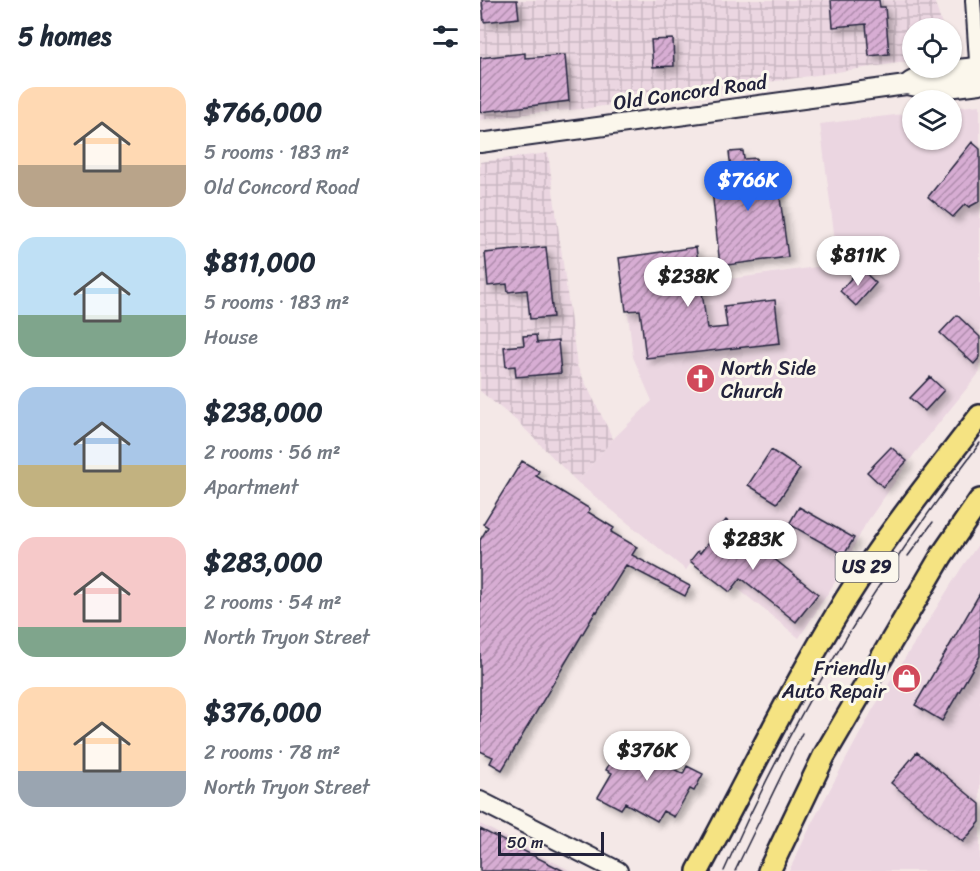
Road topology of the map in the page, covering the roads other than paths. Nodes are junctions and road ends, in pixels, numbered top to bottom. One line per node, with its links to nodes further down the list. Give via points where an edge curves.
1 (973, 0): 2 (street)
2 (979, 75): 3 (street, Old Concord Road, via 932,90 906,85)
3 (480, 143)
4 (980, 416): 8 (main road, US 29, via 895,526 848,597)
5 (980, 500): 9 (main road, US 29, via 942,555 824,756)
6 (480, 801): 7 (street)
7 (618, 871)
8 (698, 871)
9 (769, 871)

